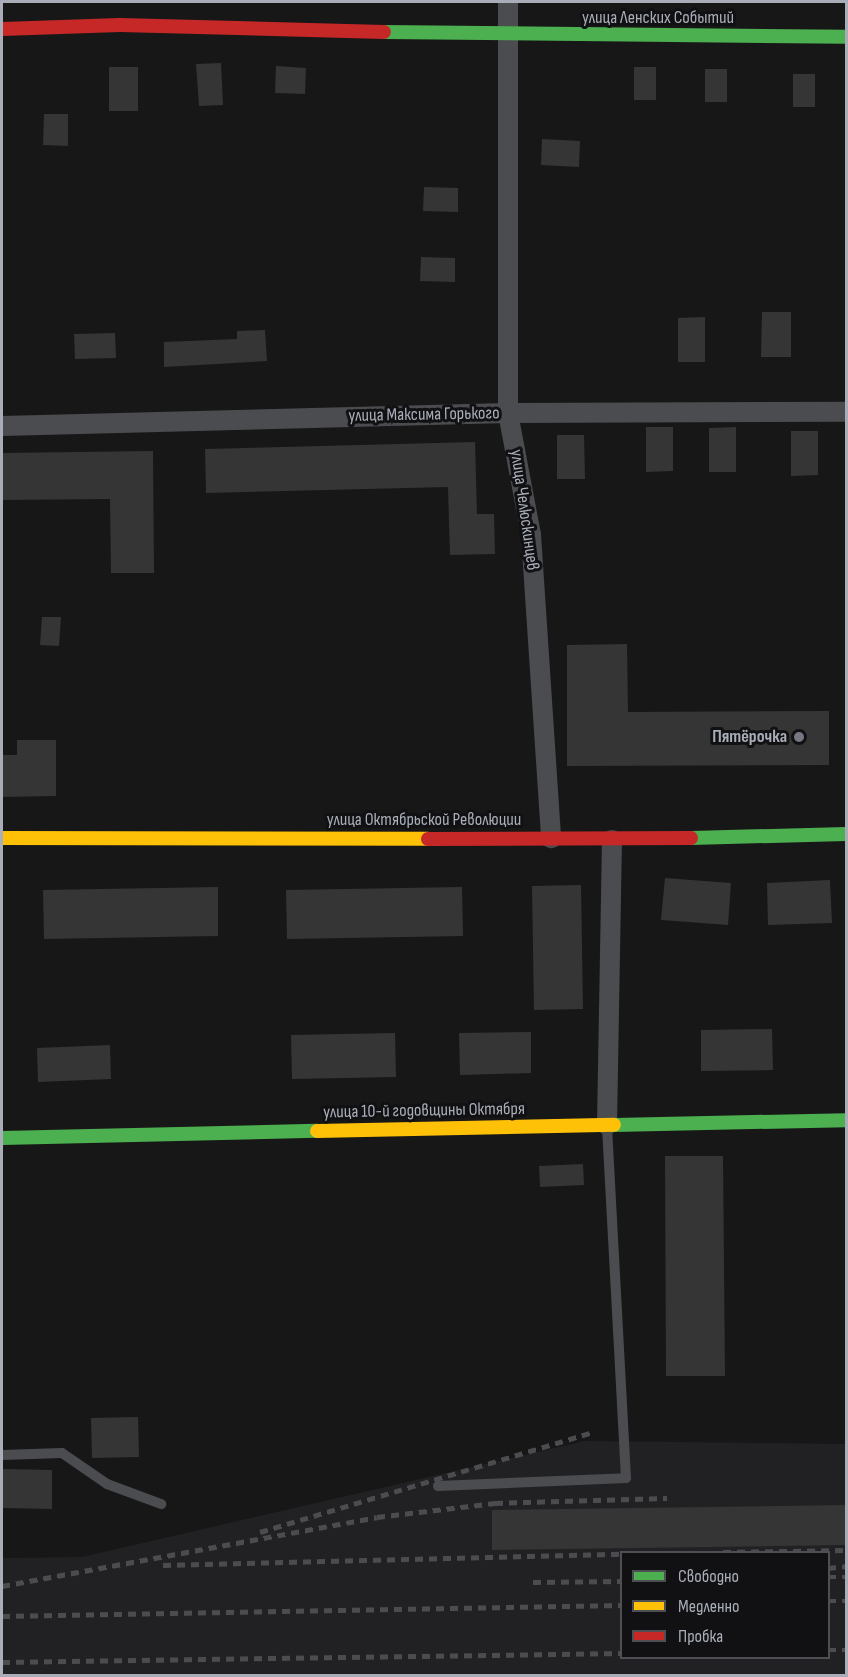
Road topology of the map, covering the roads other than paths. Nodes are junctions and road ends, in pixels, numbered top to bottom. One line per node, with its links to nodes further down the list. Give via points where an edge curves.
1 (508, 2): 3 (street, улица Челюскинцев)
2 (2, 29): 3 (street, улица Ленских Событий, via 120,25)
3 (508, 35): 4 (street, улица Ленских Событий); 5 (street, улица Челюскинцев)
4 (846, 37)
5 (508, 412): 6 (street, улица Максима Горького); 7 (street, улица Максима Горького); 10 (street, улица Челюскинцев, via 531,535)
6 (846, 412)
7 (2, 426)
8 (846, 834): 11 (street, улица Октябрьской Революции)
9 (2, 838): 10 (street, улица Октябрьской Революции)
10 (551, 838): 11 (street, улица Октябрьской Революции)
11 (612, 840): 13 (street)
12 (846, 1120): 13 (street, улица 10-й годовщины Октября)
13 (607, 1125): 14 (street, улица 10-й годовщины Октября); 16 (lane, via 626,1478)
14 (2, 1138)
15 (2, 1455): 17 (lane, via 62,1453 107,1484)
16 (438, 1486)
17 (161, 1504)

